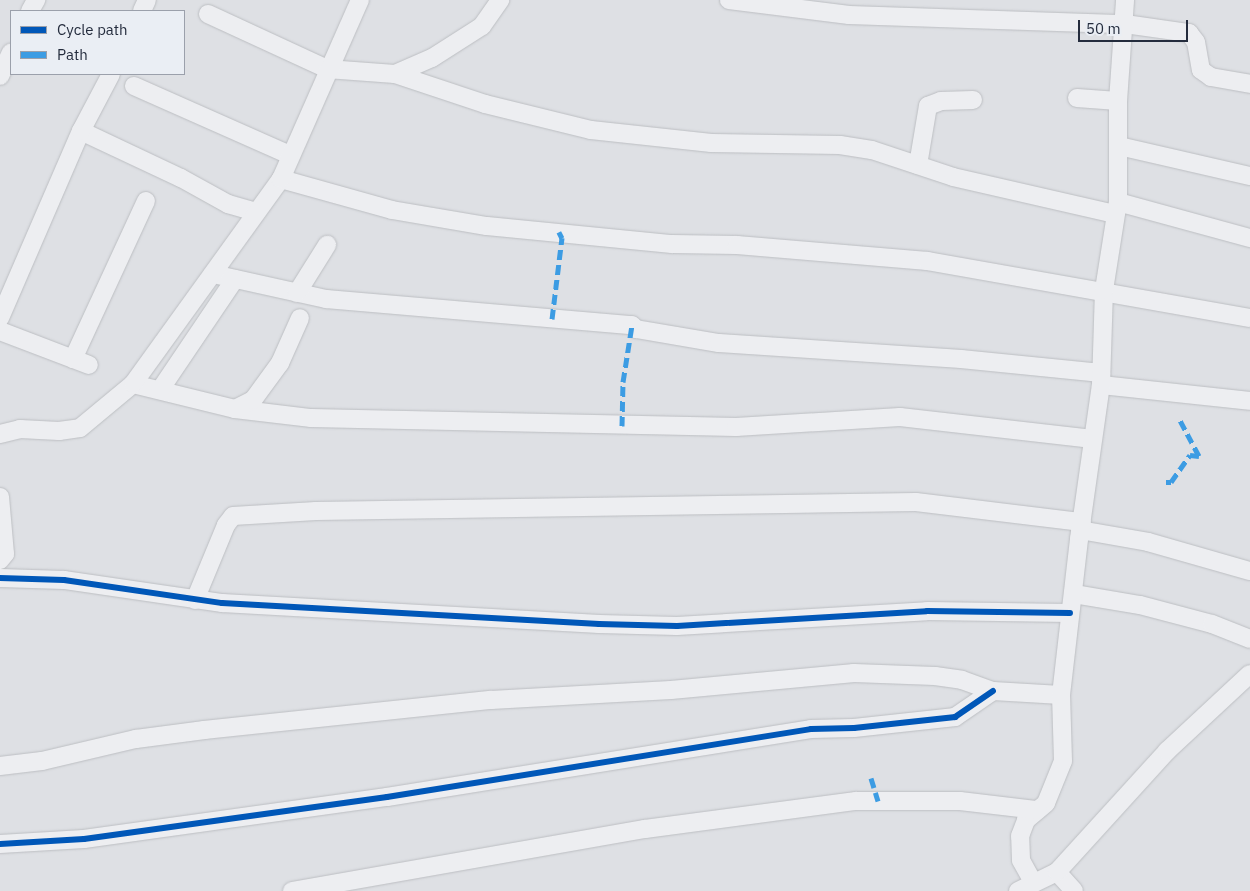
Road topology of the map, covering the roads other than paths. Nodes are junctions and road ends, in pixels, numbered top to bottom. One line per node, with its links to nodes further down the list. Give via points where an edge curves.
1 (360, 0): 8 (street)
2 (500, 0): 9 (street, via 482,26 432,58)
3 (729, 0): 6 (street, via 849,15)
4 (1125, 0): 6 (street)
5 (208, 14): 8 (street)
6 (1125, 24): 12 (street, via 1190,33 1196,42 1201,70 1211,77); 16 (street)
7 (10, 54): 11 (street)
8 (327, 69): 9 (street); 19 (street)
9 (395, 74): 20 (street, via 485,104 591,130 711,143 840,144 872,150)
10 (110, 75): 17 (street)
11 (0, 76)
12 (1250, 84)
13 (134, 86): 19 (street)
14 (1077, 98): 16 (street)
15 (973, 100): 20 (street, via 941,100 928,106)
16 (1118, 101): 18 (street)
17 (81, 131): 25 (street, via 228,204); 32 (street)
18 (1119, 146): 21 (street); 24 (street)
19 (290, 155): 22 (street)
20 (918, 165): 24 (street, via 952,177)
21 (1250, 176)
22 (281, 178): 25 (street); 30 (street, via 392,210 487,226 672,244 737,245 927,261)
23 (146, 201): 35 (street, via 81,362)
24 (1116, 208): 26 (street); 30 (street)
25 (256, 212): 28 (street)
26 (1250, 238)
27 (327, 245): 31 (street)
28 (213, 274): 29 (street); 37 (street)
29 (235, 280): 31 (street); 38 (street)
30 (1104, 290): 34 (street); 36 (street)
31 (297, 293): 36 (street, via 326,299 632,325 636,329 719,343 961,359)
32 (0, 318)
33 (300, 318): 40 (street, via 280,363 253,400)
34 (1250, 318)
35 (0, 331)
36 (1101, 379): 39 (street); 42 (street)
37 (133, 384): 38 (street); 41 (street, via 80,428 59,431 20,429)
38 (160, 390): 40 (street)
39 (1250, 401)
40 (235, 409): 42 (street, via 385,422 660,427 736,427 900,417)
41 (0, 434)
42 (1093, 439): 44 (street)
43 (0, 497): 45 (street, via 5,554)
44 (1081, 526): 46 (street); 48 (street); 49 (street, via 916,502 316,511 233,516 226,525)
45 (0, 560)
46 (1250, 571)
47 (0, 578): 49 (street, via 64,580)
48 (1074, 594): 50 (street); 51 (street, via 1140,605 1212,624)
49 (195, 600): 50 (street, via 348,612 676,626 927,611)
50 (1070, 613): 54 (street)
51 (1250, 639)
52 (1250, 674): 58 (street, via 1167,751)
53 (993, 691): 54 (street); 55 (street, via 962,680 935,676 854,673 688,689 491,700 136,739 42,761); 57 (street, via 955,717 854,728 811,729 387,796 84,839)
54 (1061, 695): 56 (street, via 1063,761 1046,803)
55 (0, 766)
56 (1038, 810): 59 (street, via 1026,820 1018,849); 60 (street, via 960,801 856,801 645,829)
57 (0, 844)
58 (1057, 872): 59 (street); 61 (street)
59 (1026, 887)
60 (292, 891)
61 (1074, 891)

